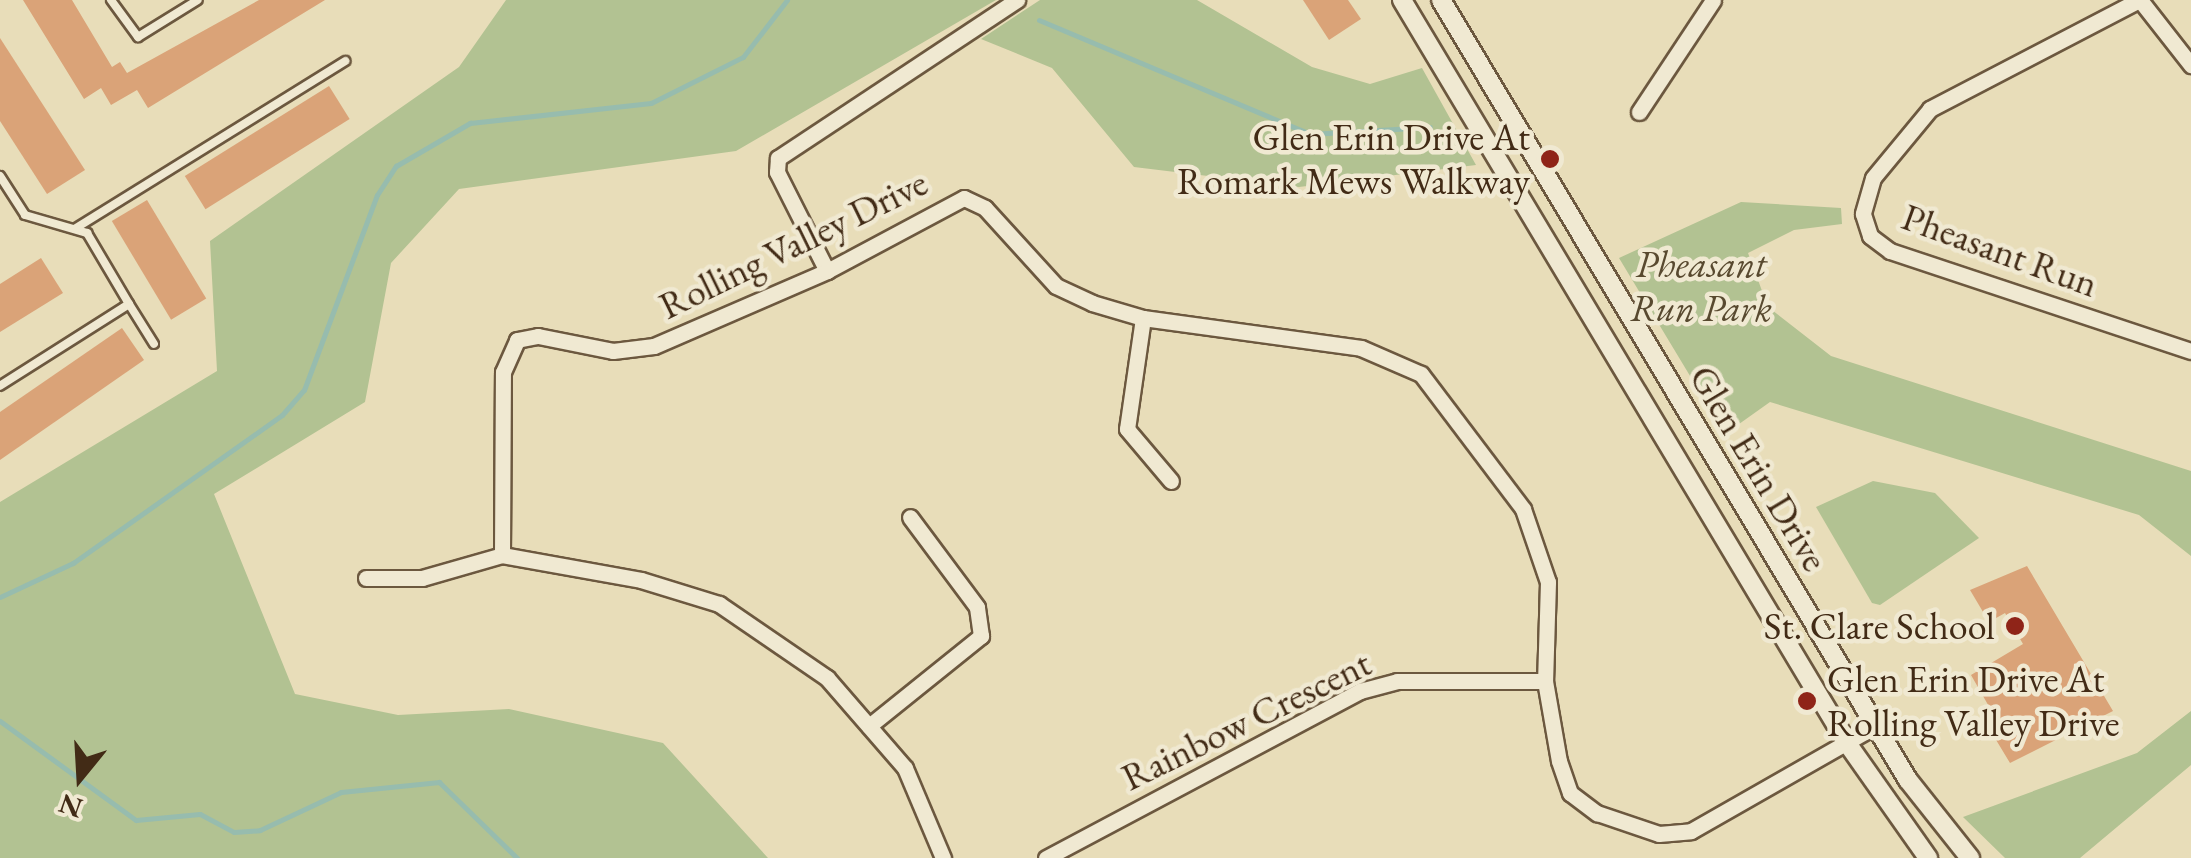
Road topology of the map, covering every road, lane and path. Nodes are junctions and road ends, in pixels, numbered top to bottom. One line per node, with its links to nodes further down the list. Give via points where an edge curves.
1 (112, 0): 2 (lane, via 138,36)
2 (198, 0)
3 (1017, 0): 13 (street, via 778,158 777,172)
4 (1402, 0): 26 (street, Glen Erin Drive)
5 (1441, 0): 25 (street, Glen Erin Drive)
6 (1713, 0): 10 (street)
7 (2140, 0): 9 (street); 17 (street, Pheasant Run, via 1930,108 1873,178 1863,214 1870,236 1890,251)
8 (345, 61): 12 (lane)
9 (2191, 65)
10 (1639, 112)
11 (0, 176): 12 (lane, via 25,215)
12 (76, 228): 14 (lane, via 94,242)
13 (828, 271): 15 (street, Rolling Valley Drive, via 964,198 985,208 1056,286); 21 (street, Rolling Valley Drive, via 654,346 614,351 538,336 517,340 503,372)
14 (130, 304): 16 (lane); 18 (lane)
15 (1142, 318): 19 (street, via 1127,430); 23 (street, Rolling Valley Drive, via 1361,348 1421,374 1523,509 1548,582)
16 (154, 344)
17 (2191, 351)
18 (0, 386)
19 (1170, 480)
20 (910, 517): 24 (street, via 977,606 981,636)
21 (502, 555): 22 (street, via 422,578); 24 (street, via 719,604 828,678)
22 (366, 578)
23 (1544, 681): 26 (street, Rolling Valley Drive, via 1570,793 1597,813 1659,834 1691,832); 28 (street, Rainbow Crescent, via 1397,681 1360,690)
24 (869, 726): 27 (street, via 905,768)
25 (1875, 726): 26 (street, Rolling Valley Drive); 30 (street, Glen Erin Drive, via 1930,811)
26 (1847, 742): 29 (street, Glen Erin Drive)
27 (943, 858)
28 (1046, 858)
29 (1928, 858)
30 (1970, 858)

